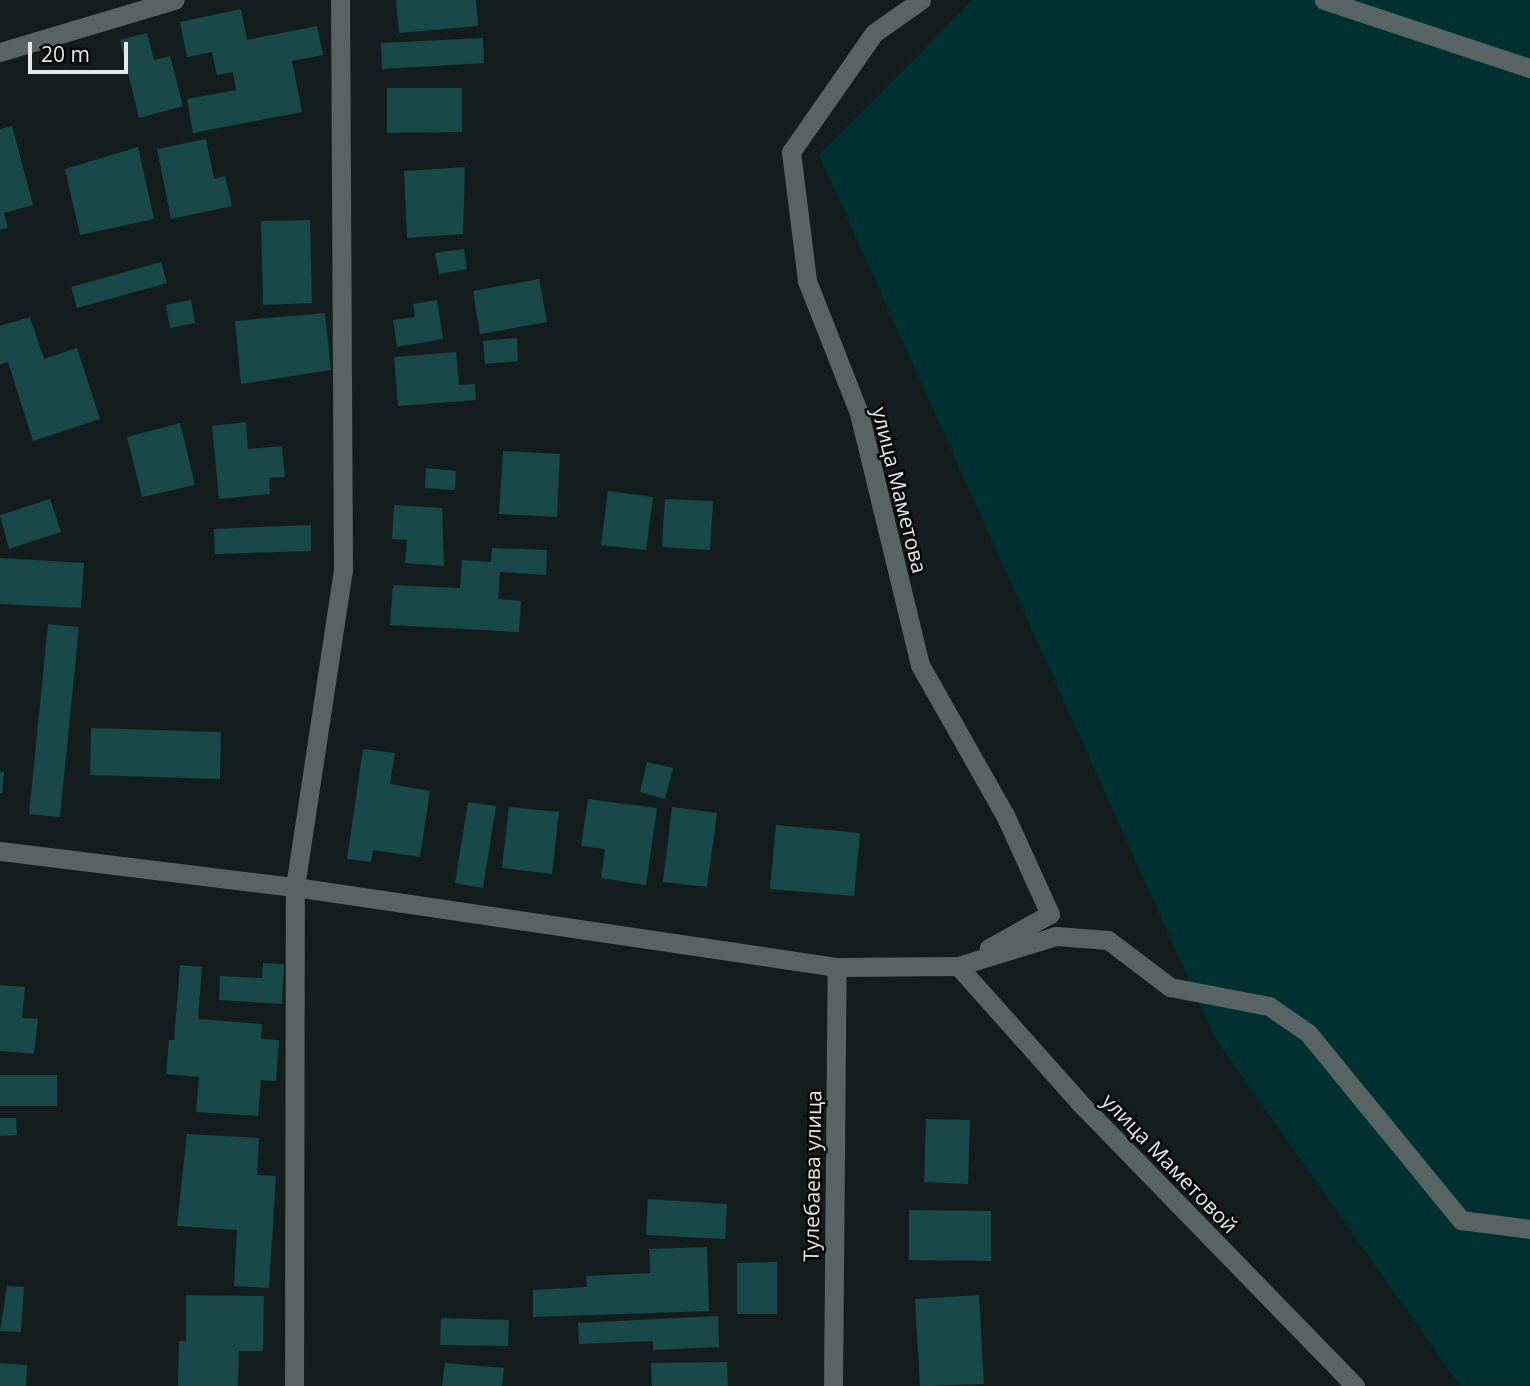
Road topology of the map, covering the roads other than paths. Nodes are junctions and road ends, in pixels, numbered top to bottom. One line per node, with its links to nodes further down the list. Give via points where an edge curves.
1 (174, 0): 5 (street)
2 (340, 0): 8 (street, via 343,569)
3 (921, 0): 9 (street, улица Маметова, via 874,33 791,152 807,281 859,413 920,665 1005,815 1050,914)
4 (1324, 0): 6 (street)
5 (0, 52)
6 (1530, 68)
7 (0, 851): 8 (street)
8 (295, 887): 10 (street); 12 (street)
9 (958, 965): 10 (street); 11 (street, via 1056,936 1108,940 1170,987 1269,1006 1308,1033 1461,1220); 14 (street, улица Маметовой, via 1079,1102)
10 (837, 967): 13 (street, Тулебаева улица)
11 (1530, 1229)
12 (294, 1386)
13 (833, 1386)
14 (1355, 1386)

